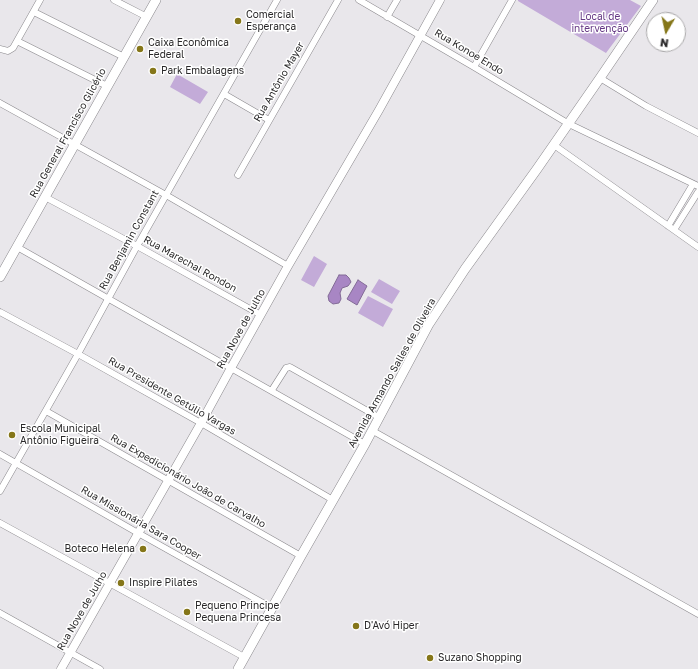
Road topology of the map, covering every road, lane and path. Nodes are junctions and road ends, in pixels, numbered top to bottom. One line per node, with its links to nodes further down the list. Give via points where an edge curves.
1 (40, 0): 11 (street)
2 (114, 0): 12 (street)
3 (156, 0): 12 (main road, Rua General Francisco Glicério)
4 (277, 0): 21 (street, Rua Benjamin Constant)
5 (338, 0): 23 (street, Rua Antônio Mayer)
6 (358, 0): 13 (street, Rua Konoe Endo)
7 (397, 0): 13 (street)
8 (440, 0): 14 (street, Rua Nove de Julho)
9 (512, 0): 18 (street)
10 (652, 0): 19 (main road, Avenida Armando Salles de Oliveira)
11 (34, 12): 15 (street); 17 (street)
12 (147, 17): 17 (main road, Rua General Francisco Glicério)
13 (387, 17): 14 (street, Rua Konoe Endo)
14 (421, 36): 18 (street, Rua Konoe Endo); 38 (street, Rua Nove de Julho)
15 (17, 41): 16 (street, via 11,50); 20 (street)
16 (0, 49)
17 (124, 57): 20 (main road, Rua General Francisco Glicério)
18 (474, 67): 24 (street, Rua Konoe Endo)
19 (600, 78): 24 (main road, Avenida Armando Salles de Oliveira); 25 (street)
20 (107, 86): 26 (main road, Rua General Francisco Glicério)
21 (224, 94): 23 (street); 31 (street, Rua Benjamin Constant)
22 (0, 103): 26 (street)
23 (269, 120): 28 (street, Rua Antônio Mayer)
24 (569, 124): 27 (main road, Avenida Armando Salles de Oliveira); 29 (street, Rua Konoe Endo)
25 (698, 133)
26 (75, 144): 31 (street); 32 (main road, Rua General Francisco Glicério)
27 (554, 145): 33 (street); 47 (main road, Avenida Armando Salles de Oliveira, via 439,308)
28 (238, 175)
29 (697, 186): 33 (street)
30 (698, 192): 33 (street)
31 (166, 195): 34 (street, Rua Benjamin Constant); 38 (street)
32 (45, 197): 34 (street, Rua Marechal Rondon); 35 (main road, Rua General Francisco Glicério)
33 (671, 228): 36 (street)
34 (137, 246): 40 (street, Rua Benjamin Constant); 42 (street, Rua Marechal Rondon)
35 (17, 247): 37 (main road, Rua General Francisco Glicério); 40 (street)
36 (698, 247)
37 (3, 263): 39 (main road, Rua General Francisco Glicério)
38 (288, 266): 42 (street, Rua Nove de Julho)
39 (0, 277)
40 (108, 298): 43 (street, Rua Benjamin Constant); 44 (street)
41 (0, 312): 43 (street, Rua Presidente Getúlio Vargas)
42 (261, 315): 44 (street, Rua Nove de Julho)
43 (78, 354): 46 (street, Rua Benjamin Constant); 48 (street, Rua Presidente Getúlio Vargas)
44 (231, 368): 45 (street); 48 (street, Rua Nove de Julho)
45 (272, 390): 47 (street, via 286,368 290,367); 50 (street)
46 (46, 411): 52 (street, Rua Benjamin Constant); 53 (street, Rua Expedicionário João de Carvalho)
47 (380, 418): 49 (main road, Avenida Armando Salles de Oliveira)
48 (201, 424): 53 (street, Rua Nove de Julho); 55 (street, Rua Presidente Getúlio Vargas)
49 (373, 431): 50 (main road, Avenida Armando Salles de Oliveira); 62 (street)
50 (365, 444): 55 (main road, Avenida Armando Salles de Oliveira)
51 (0, 454): 52 (street, Rua Missionária Sara Cooper)
52 (16, 463): 54 (street, Rua Benjamin Constant); 57 (street, Rua Missionária Sara Cooper)
53 (168, 481): 57 (street, Rua Nove de Julho); 58 (street, Rua Expedicionário João de Carvalho)
54 (0, 491)
55 (333, 500): 58 (main road, Avenida Armando Salles de Oliveira)
56 (0, 523): 59 (street)
57 (138, 533): 59 (street, Rua Nove de Julho); 60 (street, Rua Missionária Sara Cooper)
58 (301, 556): 60 (main road, Avenida Armando Salles de Oliveira)
59 (110, 583): 63 (street, Rua Nove de Julho); 64 (street)
60 (272, 608): 64 (main road, Avenida Armando Salles de Oliveira)
61 (0, 613): 63 (street)
62 (698, 614)
63 (70, 652): 65 (street, Rua Nove de Julho); 66 (street)
64 (244, 657): 67 (main road, Avenida Armando Salles de Oliveira)
65 (61, 669)
66 (100, 669)
67 (238, 669)

